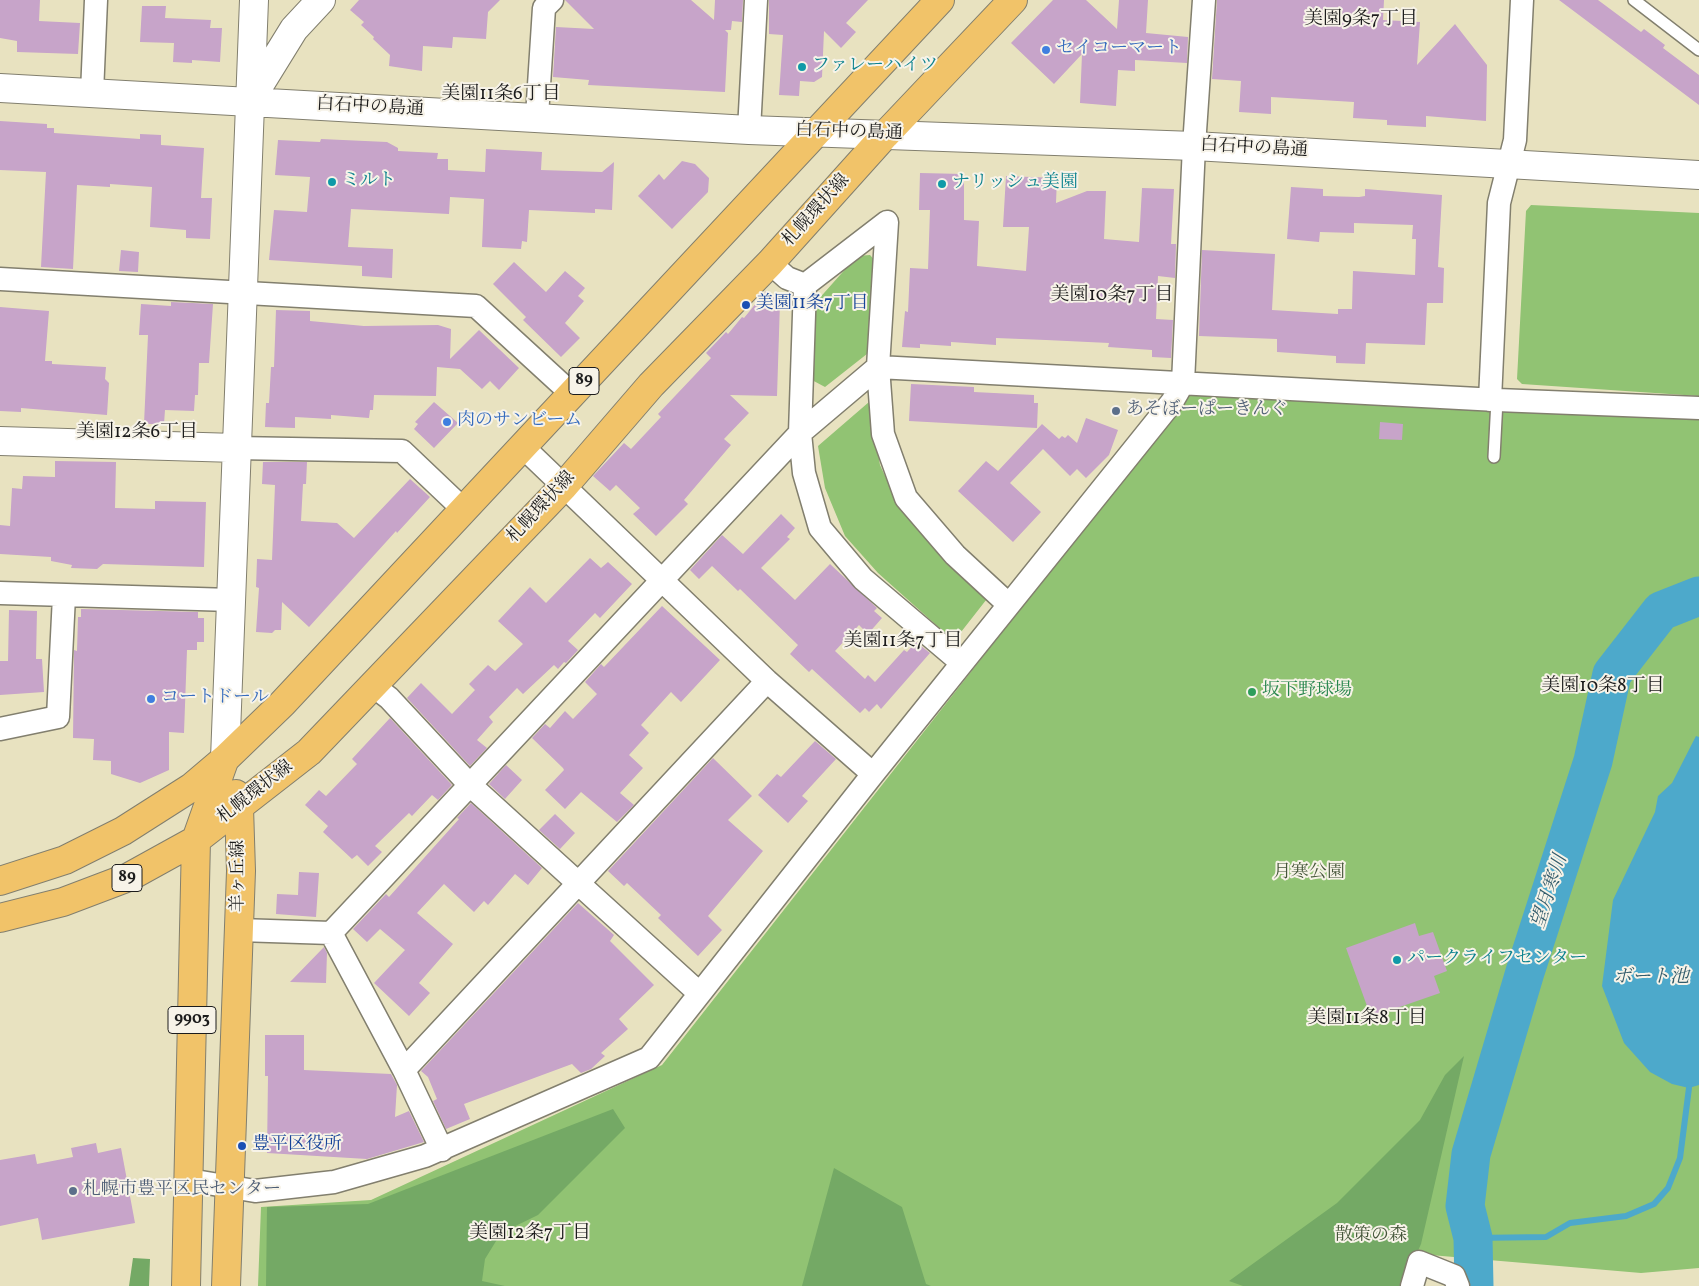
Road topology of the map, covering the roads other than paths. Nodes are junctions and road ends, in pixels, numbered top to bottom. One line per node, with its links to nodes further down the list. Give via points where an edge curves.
1 (96, 0): 13 (street)
2 (254, 0): 14 (street)
3 (321, 0): 14 (street, via 294,29)
4 (552, 0): 15 (street, via 544,8)
5 (756, 0): 16 (street)
6 (940, 0): 17 (main road, 89)
7 (1013, 0): 18 (main road, 札幌環状線 / 89)
8 (1204, 0): 19 (street)
9 (1522, 0): 20 (street, via 1515,140)
10 (1634, 0): 11 (lane)
11 (1699, 50)
12 (0, 88): 13 (street, 白石中の島通)
13 (92, 93): 14 (street, 白石中の島通)
14 (250, 101): 15 (street, 白石中の島通); 25 (street)
15 (537, 116): 16 (street, 白石中の島通)
16 (749, 130): 17 (street, 白石中の島通)
17 (817, 132): 18 (street, 白石中の島通); 28 (main road, 89)
18 (885, 135): 19 (street, 白石中の島通); 22 (main road, 札幌環状線 / 89)
19 (1194, 146): 20 (street, 白石中の島通); 27 (street)
20 (1508, 165): 21 (street, 白石中の島通); 29 (street, via 1499,204)
21 (1699, 175)
22 (770, 263): 24 (street, via 787,278); 36 (main road, 札幌環状線 / 89, via 650,385)
23 (0, 279): 25 (street)
24 (805, 285): 26 (street, via 887,222); 31 (street)
25 (242, 293): 28 (street, via 476,306); 34 (street)
26 (878, 368): 27 (street); 31 (street); 42 (street, via 883,434 906,498 955,555)
27 (1183, 383): 29 (street); 42 (street, via 1172,402)
28 (572, 394): 33 (main road, 89)
29 (1494, 400): 30 (street); 35 (lane)
30 (1699, 408)
31 (800, 433): 38 (street); 43 (street, via 804,473 820,528 863,579)
32 (0, 441): 34 (street)
33 (522, 446): 36 (street); 37 (main road, 89)
34 (236, 448): 37 (street, via 402,451); 41 (street)
35 (1494, 458)
36 (563, 487): 38 (street); 45 (main road, 札幌環状線 / 89)
37 (463, 509): 47 (main road, 89, via 282,704)
38 (660, 580): 44 (street); 49 (street)
39 (0, 593): 40 (street)
40 (64, 596): 41 (street); 46 (street, via 58,717)
41 (231, 600): 47 (street)
42 (1008, 604): 43 (street)
43 (962, 663): 48 (street)
44 (767, 682): 48 (street); 53 (street)
45 (372, 685): 49 (street, via 389,698); 50 (main road, 札幌環状線 / 89, via 309,752)
46 (0, 728)
47 (225, 759): 50 (main road, 羊ヶ丘線 / 9903); 51 (main road, 9903); 52 (main road, 89, via 192,787 123,832 65,860)
48 (873, 774): 57 (street)
49 (469, 784): 53 (street); 56 (street)
50 (240, 807): 51 (main road, 札幌環状線 / 89); 55 (main road, 羊ヶ丘線 / 9903)
51 (196, 840): 54 (main road, 札幌環状線 / 89, via 129,877 63,902); 60 (main road, 9903)
52 (0, 881)
53 (577, 883): 57 (street); 58 (street)
54 (0, 918)
55 (239, 930): 56 (street); 61 (main road, 羊ヶ丘線 / 9903)
56 (331, 933): 58 (street)
57 (699, 993): 59 (street, via 649,1058)
58 (404, 1070): 59 (street)
59 (442, 1150): 61 (street, via 334,1182 255,1190)
60 (189, 1180): 61 (street); 62 (main road, 9903)
61 (229, 1188): 63 (main road, 羊ヶ丘線 / 9903)
62 (186, 1286)
63 (226, 1286)
64 (1412, 1286): 65 (street, via 1419,1262 1454,1276)
65 (1458, 1286)

